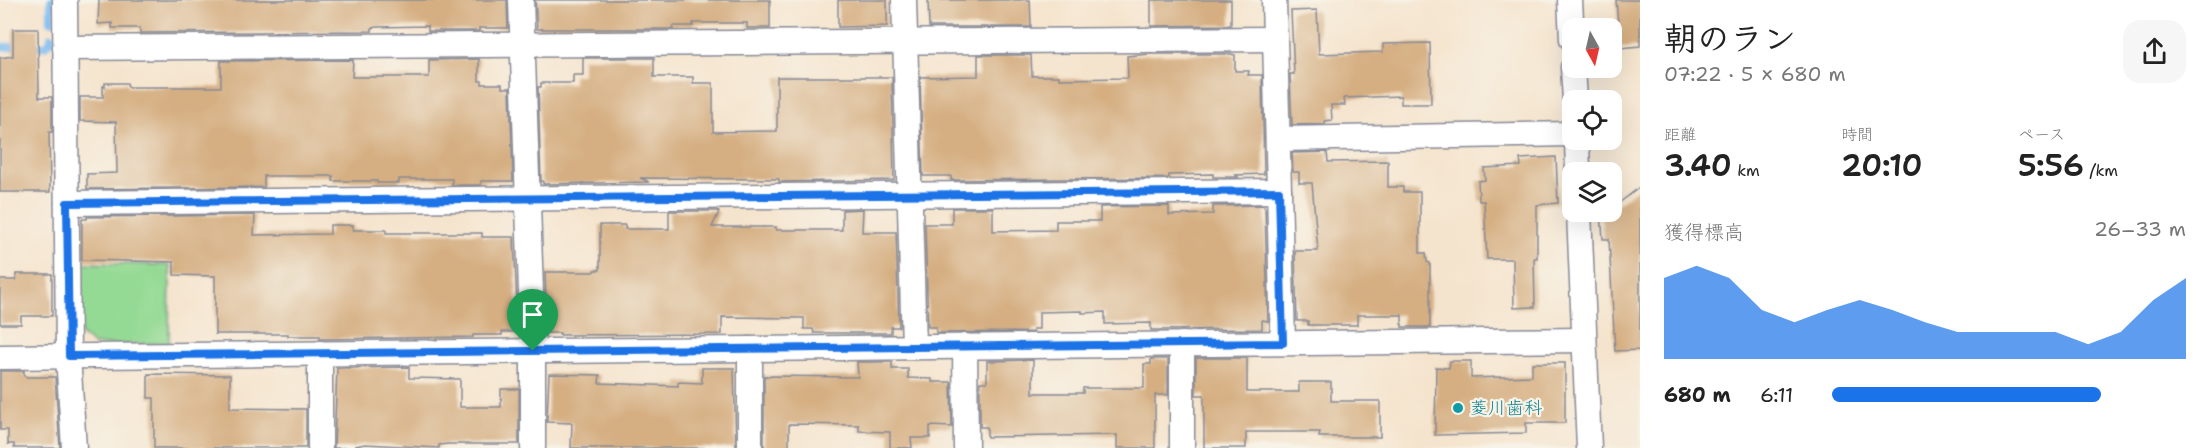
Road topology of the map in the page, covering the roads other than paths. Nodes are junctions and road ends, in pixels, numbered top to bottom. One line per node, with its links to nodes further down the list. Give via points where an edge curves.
1 (65, 0): 10 (street)
2 (521, 0): 9 (street)
3 (904, 0): 8 (street)
4 (1274, 0): 7 (street)
5 (1570, 0): 6 (street)
6 (1571, 18)
7 (1275, 39): 8 (street); 12 (street)
8 (906, 42): 9 (street); 14 (street)
9 (522, 45): 10 (street); 15 (street)
10 (65, 48): 16 (street)
11 (1562, 134): 12 (street)
12 (1278, 139): 13 (street)
13 (1279, 191): 14 (street); 19 (street)
14 (910, 195): 15 (street); 22 (street)
15 (528, 198): 16 (street); 24 (street)
16 (67, 203): 26 (street)
17 (1579, 222): 18 (street)
18 (1584, 340): 19 (street); 34 (street)
19 (1283, 343): 20 (street)
20 (1182, 344): 21 (street); 33 (street)
21 (964, 346): 22 (street); 32 (street)
22 (914, 347): 23 (street)
23 (750, 349): 24 (street); 31 (street)
24 (533, 351): 25 (street); 30 (street)
25 (320, 353): 26 (street); 29 (street)
26 (69, 356): 27 (street); 28 (street)
27 (0, 357)
28 (74, 448)
29 (320, 448)
30 (533, 448)
31 (750, 448)
32 (966, 448)
33 (1182, 448)
34 (1589, 448)

